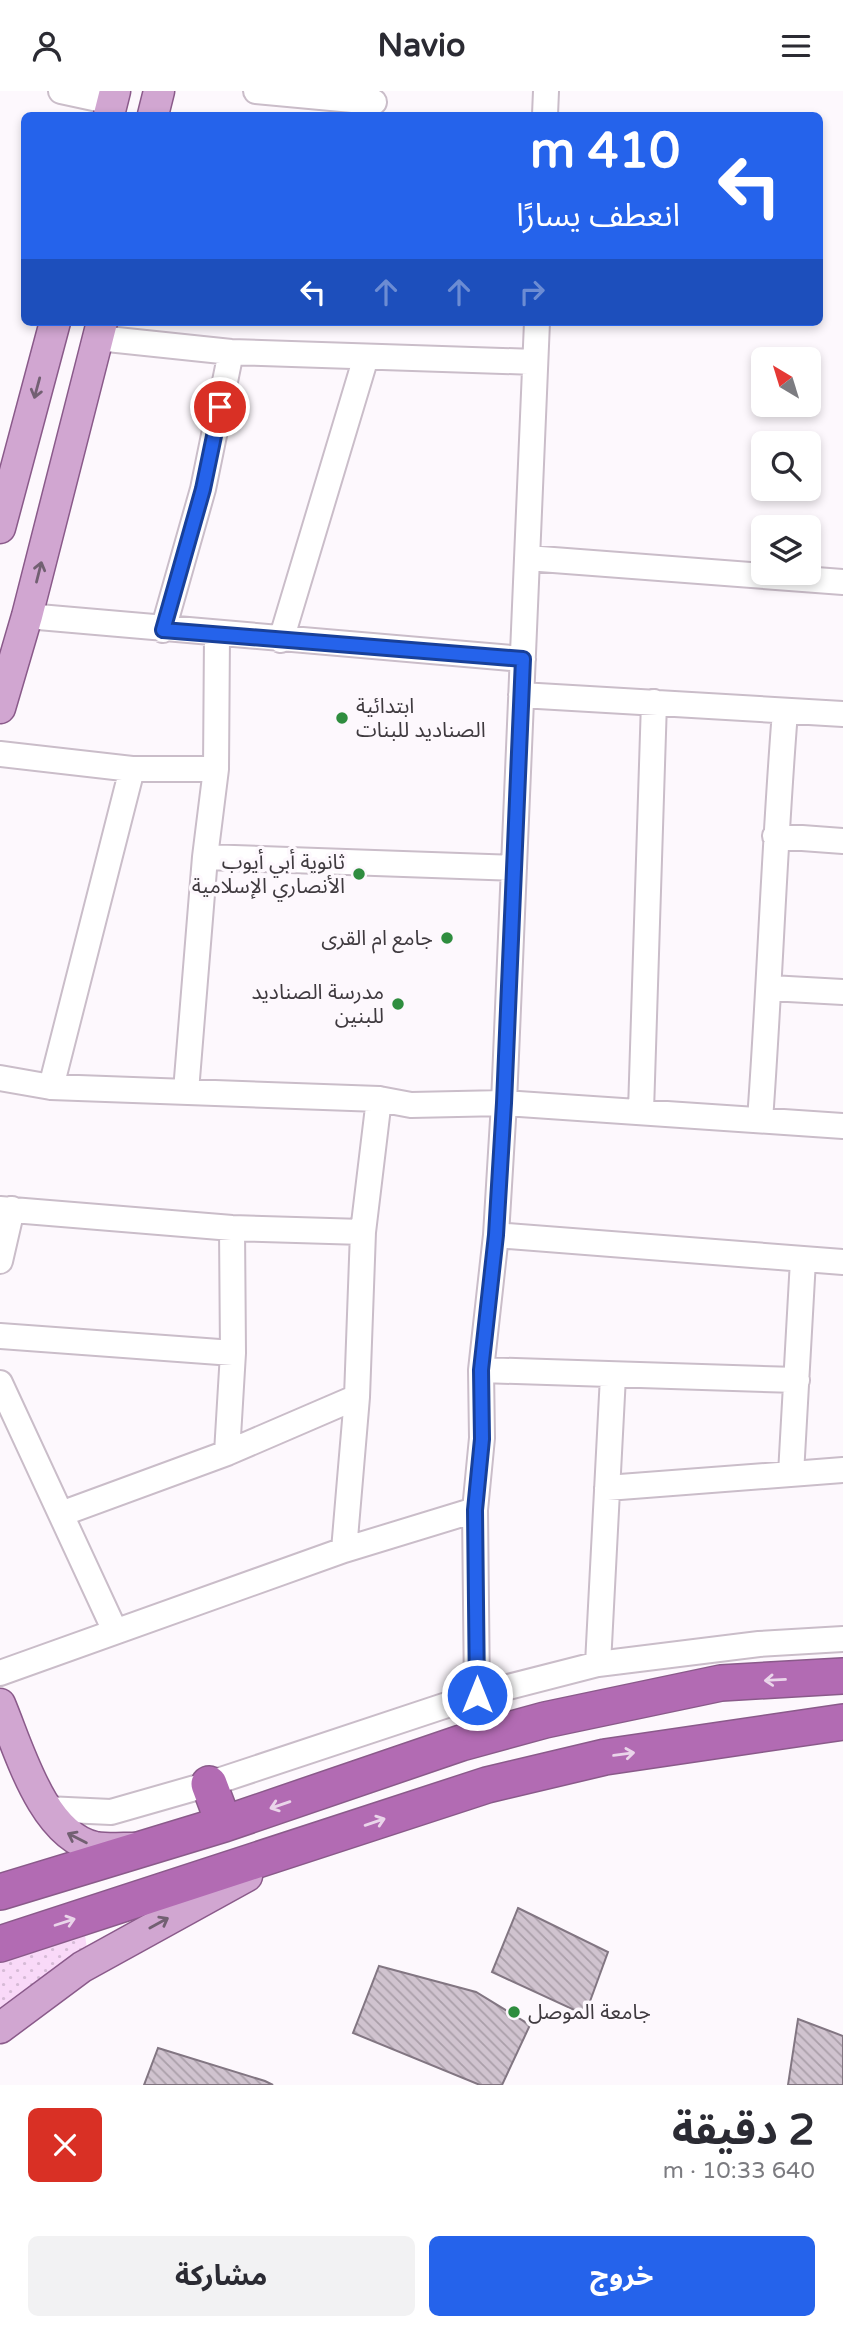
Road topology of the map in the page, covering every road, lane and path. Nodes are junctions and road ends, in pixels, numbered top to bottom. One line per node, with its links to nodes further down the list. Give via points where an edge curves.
1 (61, 91): 5 (street)
2 (159, 91): 7 (main road)
3 (256, 91): 6 (street)
4 (546, 91): 8 (street)
5 (112, 103)
6 (374, 103)
7 (154, 112)
8 (545, 112)
9 (537, 326): 14 (street)
10 (54, 327): 11 (main road); 15 (main road, one-way to 15)
11 (100, 330): 12 (street); 18 (main road, one-way to 11)
12 (231, 352): 13 (street); 19 (street, via 203,489)
13 (366, 357): 14 (street); 21 (street)
14 (535, 362): 16 (street)
15 (0, 528)
16 (527, 558): 17 (street); 22 (street)
17 (843, 582)
18 (27, 617): 19 (street); 25 (main road)
19 (163, 630): 20 (street)
20 (218, 635): 21 (street); 30 (street)
21 (281, 640): 22 (street)
22 (523, 659): 23 (street)
23 (521, 695): 24 (street); 34 (street)
24 (654, 702): 26 (street); 42 (street)
25 (0, 708)
26 (785, 712): 27 (street); 31 (street)
27 (843, 714)
28 (0, 754): 29 (street)
29 (132, 769): 30 (street); 38 (street)
30 (216, 769): 33 (street)
31 (775, 836): 32 (street); 35 (street)
32 (843, 841)
33 (205, 857): 34 (street); 39 (street)
34 (514, 868): 41 (street)
35 (770, 988): 36 (street); 43 (street)
36 (843, 992)
37 (0, 1078): 38 (street)
38 (51, 1087): 39 (street)
39 (186, 1091): 40 (street)
40 (379, 1099): 41 (street, via 411,1105); 47 (street)
41 (504, 1103): 42 (street); 48 (street)
42 (641, 1111): 43 (street)
43 (760, 1121): 44 (street)
44 (843, 1126)
45 (6, 1209): 46 (street); 50 (street)
46 (232, 1228): 47 (street); 53 (street)
47 (363, 1232): 58 (street)
48 (496, 1235): 49 (street); 54 (street)
49 (803, 1259): 51 (street); 56 (street)
50 (0, 1261)
51 (843, 1262)
52 (0, 1336): 53 (street)
53 (233, 1353): 59 (street)
54 (481, 1370): 55 (street); 63 (street, via 482,1439)
55 (613, 1376): 56 (street); 62 (street)
56 (797, 1380): 61 (street)
57 (0, 1383): 64 (street)
58 (357, 1397): 59 (street); 65 (street)
59 (227, 1453): 64 (street)
60 (843, 1470): 61 (street)
61 (791, 1474): 62 (street)
62 (607, 1488): 68 (street)
63 (475, 1510): 65 (street); 71 (street)
64 (61, 1514): 66 (street)
65 (344, 1550): 66 (street)
66 (115, 1631): 69 (street)
67 (843, 1639): 68 (street, via 759,1644)
68 (598, 1664): 71 (street)
69 (0, 1673)
70 (843, 1676): 73 (highway, one-way to 73, via 721,1683)
71 (477, 1695): 76 (street)
72 (0, 1704): 77 (main road)
73 (545, 1720): 75 (highway); 78 (highway, one-way to 78, via 461,1743)
74 (843, 1722): 75 (highway, one-way to 74)
75 (557, 1766): 79 (highway, one-way to 75)
76 (209, 1784): 77 (street, via 111,1812); 78 (highway)
77 (46, 1809): 80 (main road, one-way to 77, via 94,1846 63,1831)
78 (224, 1824): 80 (highway)
79 (323, 1841): 82 (highway, one-way to 79); 83 (main road, one-way to 79, via 82,1967 211,1894)
80 (144, 1849): 81 (highway)
81 (0, 1892)
82 (0, 1944)
83 (0, 2028)

